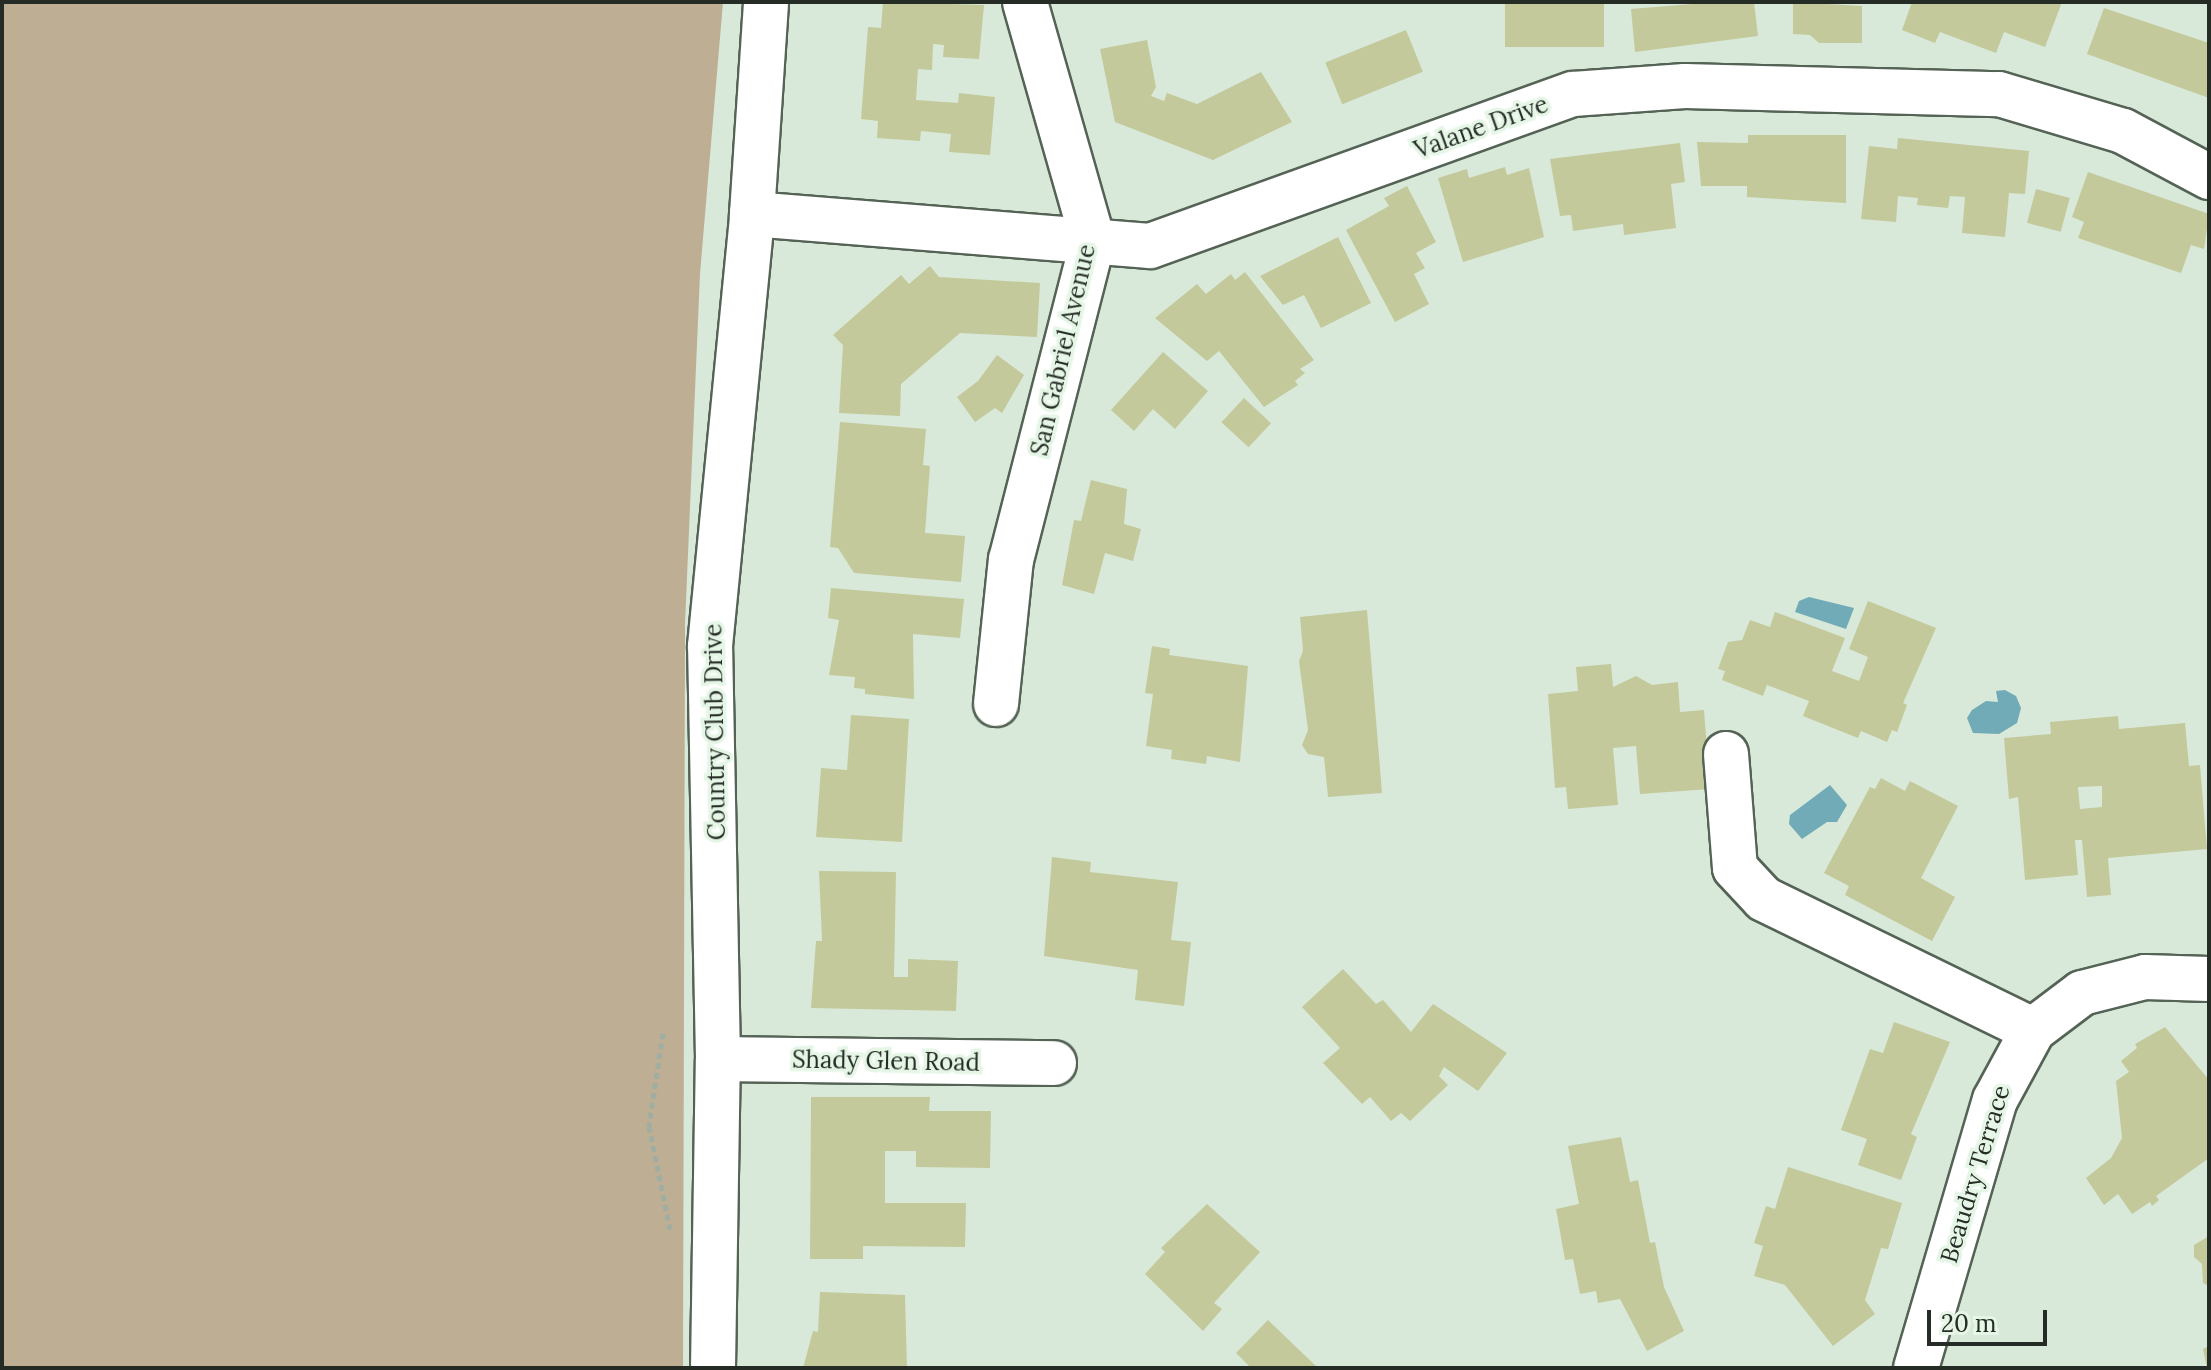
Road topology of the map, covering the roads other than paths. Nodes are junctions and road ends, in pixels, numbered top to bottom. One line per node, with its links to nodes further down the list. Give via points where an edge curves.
1 (766, 2): 4 (street, Country Club Drive)
2 (1025, 2): 5 (street, San Gabriel Avenue, via 1056,126)
3 (2209, 177): 5 (street, Valane Drive, via 2123,131 1999,94 1685,86 1573,94 1150,246)
4 (752, 214): 5 (street, Valane Drive); 10 (street, Country Club Drive, via 710,646)
5 (1093, 241): 6 (street, San Gabriel Avenue, via 1011,560)
6 (996, 704)
7 (1726, 754): 9 (street, via 1735,868 1764,899)
8 (2209, 979): 9 (street, Beaudry Terrace, via 2145,977 2082,993)
9 (2033, 1030): 13 (street, Beaudry Terrace, via 1995,1100)
10 (718, 1059): 11 (street, Shady Glen Road); 12 (street, Country Club Drive)
11 (1054, 1063)
12 (713, 1368)
13 (1916, 1368)

